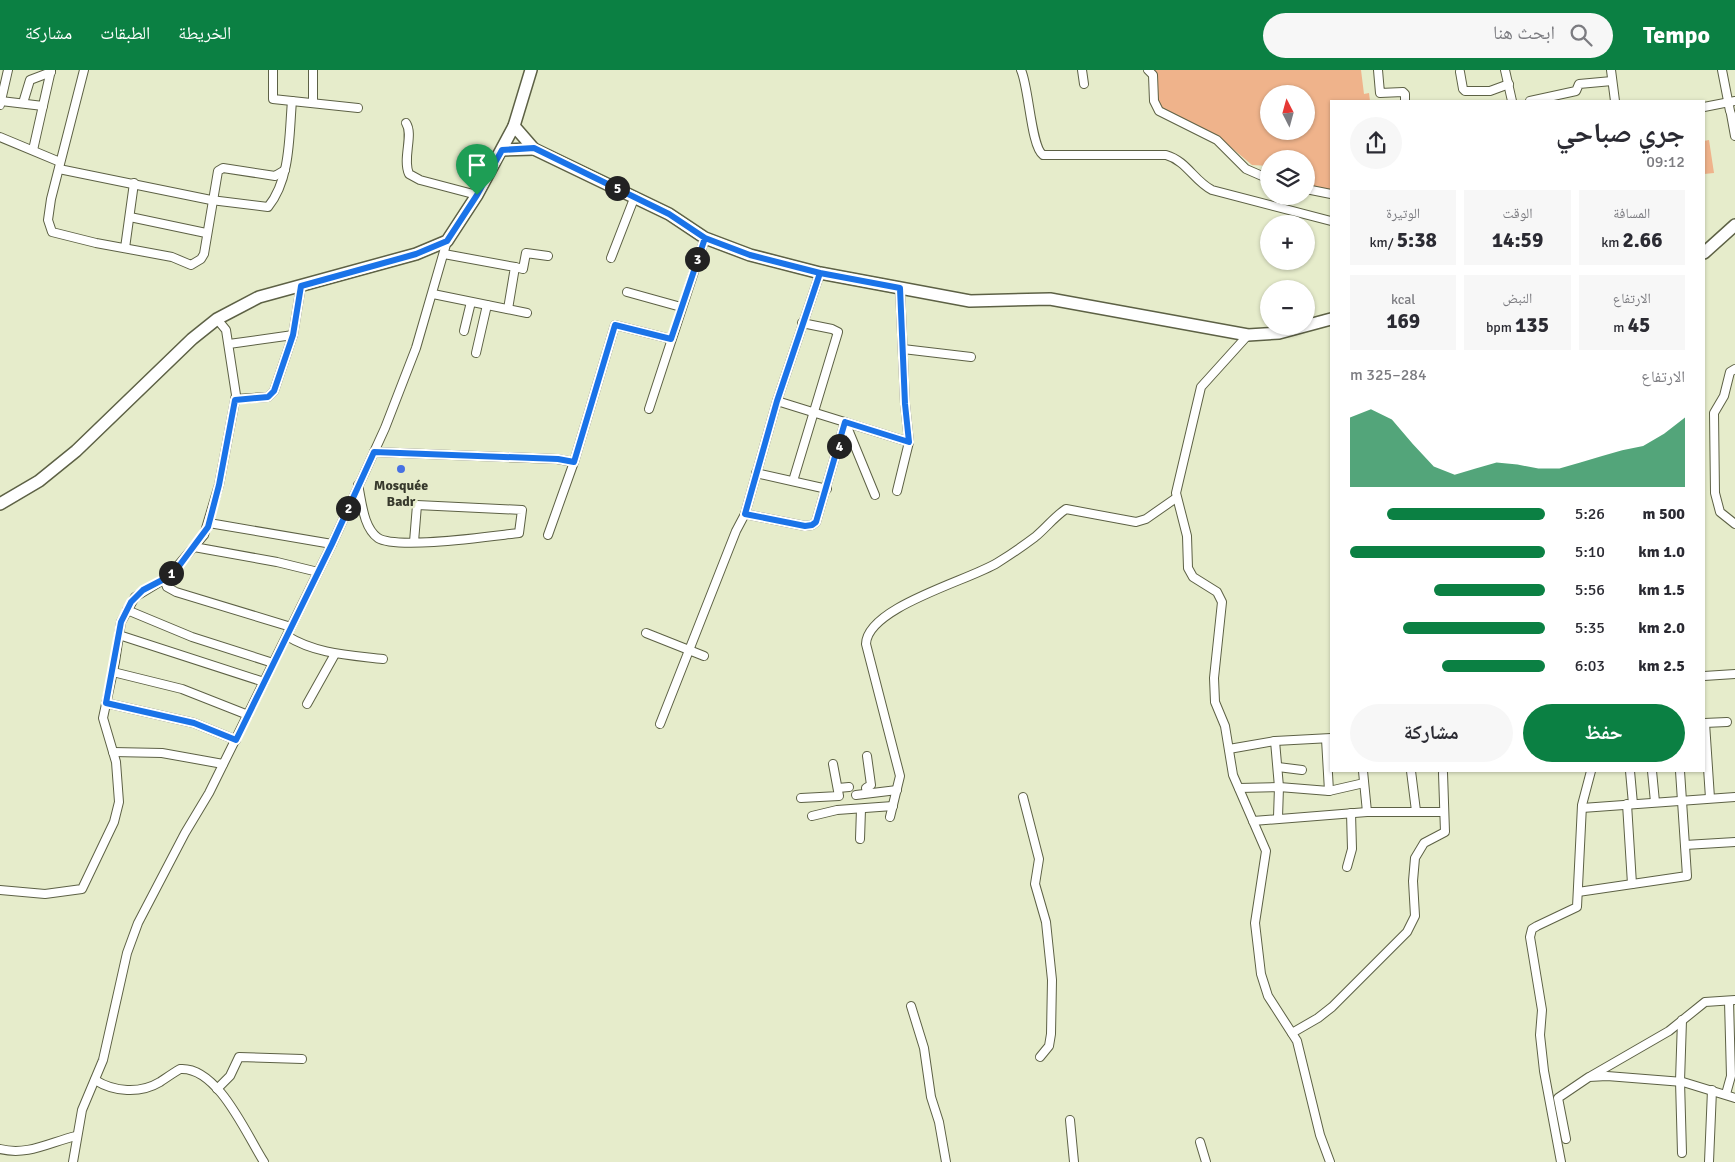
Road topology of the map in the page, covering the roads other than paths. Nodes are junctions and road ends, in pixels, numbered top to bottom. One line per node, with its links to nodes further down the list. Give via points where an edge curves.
1 (8, 70): 24 (street)
2 (84, 70): 37 (street)
3 (273, 70): 22 (street, via 273,99)
4 (313, 70): 23 (street)
5 (531, 70): 31 (main road)
6 (1021, 70): 47 (street, via 1036,146 1042,155 1166,155 1179,160 1212,190)
7 (1082, 70): 16 (street)
8 (1148, 70): 39 (street, via 1153,75 1154,101 1160,111 1217,140 1246,169)
9 (1378, 70): 18 (street, via 1380,93 1403,92)
10 (1505, 70): 17 (street)
11 (1611, 70): 15 (street)
12 (1722, 70): 28 (street)
13 (51, 71): 25 (street, via 30,80); 26 (street)
14 (1460, 72): 17 (street, via 1465,91 1490,91)
15 (1612, 81): 20 (street, via 1579,84 1576,91); 21 (street)
16 (1084, 84)
17 (1509, 84): 19 (street)
18 (1405, 100)
19 (1512, 100)
20 (1535, 100)
21 (1616, 100)
22 (292, 101): 23 (street); 38 (street)
23 (313, 102): 29 (street)
24 (0, 103): 25 (street)
25 (23, 103): 26 (street)
26 (43, 106): 35 (street)
27 (1705, 107): 28 (street)
28 (1731, 107): 32 (street)
29 (358, 108)
30 (406, 123): 43 (street, via 409,128 406,162 409,174)
31 (514, 126): 34 (main road); 36 (main road)
32 (1735, 136)
33 (0, 137): 35 (street)
34 (534, 148): 36 (main road); 44 (main road)
35 (33, 150): 37 (street)
36 (502, 150): 43 (main road)
37 (60, 165): 40 (street); 52 (street, via 48,220 52,232)
38 (285, 170): 45 (street, via 268,207); 45 (street, via 276,176 223,168 216,174)
39 (1260, 175)
40 (134, 183): 45 (street); 46 (street)
41 (1315, 191): 42 (street)
42 (1330, 194)
43 (477, 195): 51 (main road)
44 (635, 196): 50 (main road); 56 (street)
45 (211, 200): 49 (street)
46 (130, 217): 49 (street); 52 (street)
47 (1330, 221)
48 (1735, 225): 53 (main road)
49 (206, 233): 52 (street, via 204,254 191,264)
50 (705, 238): 58 (main road, via 750,255); 65 (street)
51 (447, 241): 54 (street); 59 (main road, via 416,254)
52 (125, 248)
53 (1705, 252)
54 (444, 254): 57 (street); 62 (street)
55 (548, 256): 57 (street, via 526,253 523,269)
56 (611, 258)
57 (515, 267): 66 (street)
58 (820, 273): 60 (main road); 70 (street)
59 (301, 286): 68 (main road, via 259,297); 72 (street)
60 (900, 288): 73 (main road, via 977,302 1050,299); 76 (street)
61 (627, 292): 65 (street)
62 (433, 294): 63 (street); 86 (street, via 402,387)
63 (471, 302): 64 (street); 71 (street)
64 (487, 305): 66 (street); 77 (street)
65 (681, 307): 74 (street)
66 (508, 309): 67 (street)
67 (527, 313)
68 (217, 319): 75 (street, via 226,330); 95 (main road, via 76,451 38,481)
69 (1330, 319): 73 (main road, via 1280,333)
70 (802, 324): 81 (street); 83 (street, via 838,332)
71 (464, 331)
72 (293, 335): 75 (street); 80 (street, via 271,395)
73 (1248, 335): 94 (street, via 1201,387)
74 (671, 339): 82 (street); 87 (street, via 615,325)
75 (229, 344): 80 (street)
76 (903, 350): 78 (street); 85 (street)
77 (476, 353)
78 (971, 357)
79 (1735, 369): 98 (street, via 1730,372 1725,394 1715,409 1714,421 1717,502 1720,512)
80 (235, 400): 97 (street)
81 (777, 401): 83 (street); 88 (street)
82 (649, 409)
83 (812, 414): 84 (street); 89 (street)
84 (845, 422): 85 (street); 91 (street); 93 (street)
85 (909, 442): 92 (street)
86 (374, 452): 87 (street); 90 (street)
87 (574, 462): 99 (street)
88 (756, 473): 89 (street); 96 (street)
89 (793, 481): 91 (street)
90 (358, 485): 100 (street, via 366,522 373,533 400,544); 101 (street)
91 (827, 489): 96 (street, via 816,522 812,525)
92 (897, 491)
93 (876, 495)
94 (1176, 498): 129 (street, via 1186,528 1188,568 1193,577 1217,592 1222,602 1214,692); 148 (street, via 1146,519 1136,522 1066,510 1035,537 995,564 923,595 871,628 866,644 887,731 897,758 900,776)
95 (0, 504)
96 (745, 514): 110 (street)
97 (210, 523): 101 (street); 102 (street)
98 (1735, 524)
99 (548, 535)
100 (414, 542): 100 (street, via 518,534 522,510 417,505)
101 (332, 544): 103 (street)
102 (194, 547): 103 (street); 104 (street)
103 (318, 572): 106 (street)
104 (164, 579): 105 (street, via 140,592); 106 (street, via 167,587 176,592)
105 (127, 610): 108 (street); 114 (street, via 192,637)
106 (291, 627): 109 (street)
107 (646, 633): 110 (street)
108 (119, 635): 115 (street); 118 (street)
109 (287, 636): 111 (street, via 303,646); 114 (street)
110 (689, 650): 112 (street); 124 (street)
111 (335, 654): 113 (street); 120 (street)
112 (704, 656)
113 (383, 659)
114 (273, 663): 118 (street)
115 (113, 672): 119 (street); 121 (street, via 182,689)
116 (1735, 674): 117 (street)
117 (1705, 676)
118 (264, 682): 121 (street)
119 (106, 703): 127 (street, via 194,723); 130 (street, via 103,721)
120 (307, 704)
121 (248, 715): 127 (street)
122 (1727, 722): 123 (street)
123 (1705, 723)
124 (660, 724)
125 (1705, 736): 155 (street)
126 (1329, 739): 128 (street); 149 (street)
127 (236, 740): 132 (street)
128 (1275, 741): 129 (street); 134 (street)
129 (1229, 749): 147 (street, via 1233,775)
130 (113, 752): 132 (street, via 162,753); 175 (street, via 119,782 116,817 84,888 45,894)
131 (867, 756): 150 (street, via 871,786 866,788)
132 (223, 764): 184 (street, via 138,922 104,1060)
133 (832, 764): 146 (street)
134 (1278, 767): 135 (street); 145 (street)
135 (1302, 770)
136 (1363, 772): 143 (street)
137 (1411, 772): 162 (street)
138 (1591, 772): 161 (street)
139 (1630, 772): 158 (street)
140 (1652, 772): 157 (street)
141 (1680, 772): 156 (street)
142 (1443, 773): 164 (street)
143 (1364, 783): 149 (street); 163 (street)
144 (849, 787): 146 (street)
145 (1279, 787): 147 (street); 149 (street); 168 (street)
146 (838, 788): 154 (street, via 840,796)
147 (1239, 788): 169 (street)
148 (897, 790): 150 (street); 159 (street)
149 (1329, 791)
150 (866, 793): 151 (street)
151 (856, 795)
152 (1023, 797): 181 (street, via 1039,859 1035,884 1046,922 1052,980 1051,1034 1049,1046)
153 (1735, 797): 155 (street)
154 (801, 798)
155 (1710, 798): 156 (street)
156 (1682, 800): 157 (street); 172 (street)
157 (1655, 802): 158 (street)
158 (1630, 804): 161 (street); 174 (street)
159 (893, 806): 160 (street); 167 (street)
160 (862, 808): 166 (street); 170 (street)
161 (1582, 808): 176 (street)
162 (1416, 811): 163 (street); 164 (street)
163 (1367, 812): 165 (street)
164 (1444, 812): 180 (street, via 1445,832 1424,843 1415,858 1415,916 1407,932 1332,1006)
165 (1351, 813): 168 (street); 173 (street, via 1352,849)
166 (812, 816)
167 (890, 817)
168 (1278, 817): 169 (street)
169 (1253, 821): 180 (street, via 1267,856 1255,924 1261,974 1268,996)
170 (860, 839)
171 (1735, 842): 172 (street)
172 (1685, 844): 174 (street, via 1687,876)
173 (1347, 867)
174 (1632, 884): 176 (street)
175 (0, 890)
176 (1578, 892): 202 (street, via 1577,907 1532,929 1530,937 1542,1010 1540,1035 1544,1070)
177 (1732, 1001): 179 (street, via 1705,1002); 188 (street, via 1731,1076)
178 (911, 1006): 198 (street, via 924,1048)
179 (1682, 1020): 183 (street); 185 (street)
180 (1292, 1033): 201 (street, via 1302,1056 1320,1135)
181 (1040, 1057)
182 (302, 1059): 186 (street, via 239,1057 230,1076)
183 (1589, 1077): 185 (street); 192 (street, via 1558,1098)
184 (95, 1080): 186 (street, via 112,1088 141,1088 154,1085 184,1069 194,1072); 191 (street, via 82,1110)
185 (1680, 1081): 187 (street); 195 (street)
186 (217, 1089): 197 (street, via 232,1106)
187 (1712, 1090): 188 (street); 203 (street)
188 (1726, 1094): 189 (street)
189 (1735, 1098)
190 (1070, 1120): 199 (street)
191 (76, 1136): 194 (street, via 15,1152); 196 (street)
192 (1566, 1138)
193 (1200, 1142): 200 (street)
194 (0, 1149)
195 (1682, 1153)
196 (73, 1162)
197 (264, 1162)
198 (946, 1162)
199 (1074, 1162)
200 (1206, 1162)
201 (1330, 1162)
202 (1561, 1162)
203 (1709, 1162)

